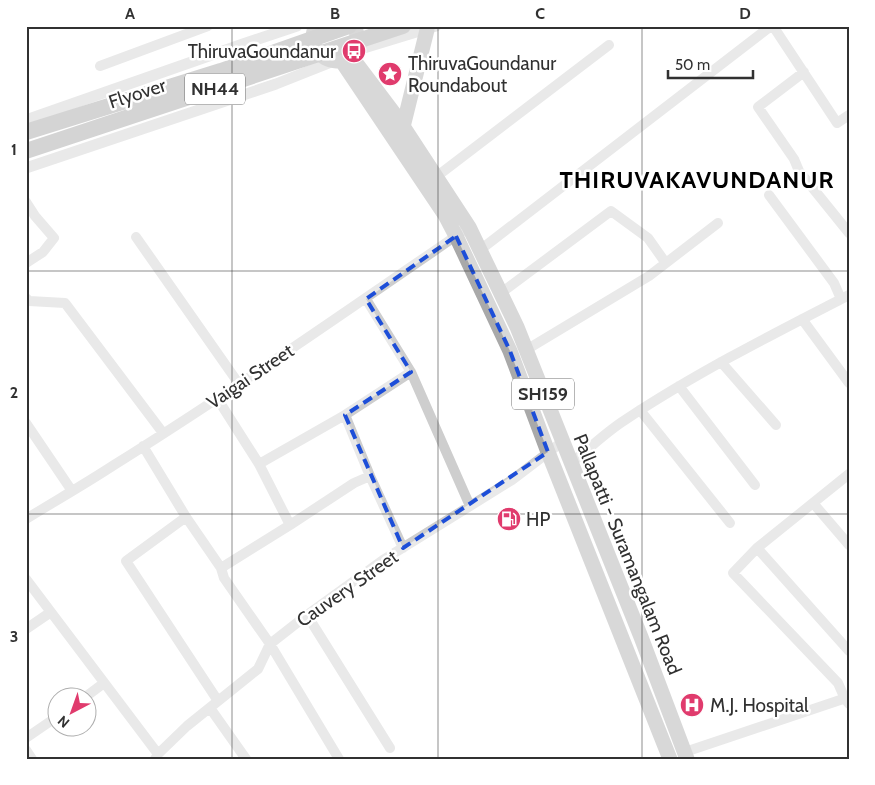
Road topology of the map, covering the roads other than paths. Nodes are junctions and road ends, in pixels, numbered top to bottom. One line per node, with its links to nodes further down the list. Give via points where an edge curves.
1 (208, 26): 11 (street)
2 (297, 26): 14 (street)
3 (349, 26): 16 (highway, NH44, bridge, via 221,71)
4 (354, 26): 10 (main road, via 358,39)
5 (403, 26): 17 (highway, Flyover / NH44, bridge)
6 (772, 26): 12 (street); 27 (street)
7 (313, 28): 10 (main road, SH159, via 314,45 321,56 327,59)
8 (431, 28): 10 (street); 15 (main road)
9 (609, 44): 19 (street)
10 (345, 57): 15 (main road, Pallapatti - Suramangalam Road / SH159); 18 (street, via 276,84); 25 (main road)
11 (100, 66)
12 (804, 72): 13 (street, via 837,123); 24 (street, via 758,107 794,158 799,171)
13 (849, 115)
14 (26, 120)
15 (404, 127): 19 (main road, Pallapatti - Suramangalam Road / SH159)
16 (26, 132)
17 (26, 151)
18 (26, 168)
19 (436, 177): 23 (main road, Pallapatti - Suramangalam Road / SH159)
20 (769, 195): 31 (street)
21 (26, 202): 29 (street, via 54,238 43,252)
22 (718, 222): 28 (street)
23 (469, 227): 25 (street, Vaigai Street); 27 (main road, Pallapatti - Suramangalam Road / SH159)
24 (849, 233)
25 (456, 236): 33 (street, Vaigai Street); 49 (main road, via 510,351)
26 (136, 237): 39 (street)
27 (480, 250): 30 (main road, Pallapatti - Suramangalam Road / SH159)
28 (666, 262): 30 (street, via 648,238 611,212); 35 (street, via 649,276)
29 (26, 263)
30 (501, 293): 35 (main road, Pallapatti - Suramangalam Road / SH159)
31 (845, 296): 34 (street)
32 (26, 298): 46 (street, via 29,301 65,303)
33 (366, 299): 37 (street); 39 (street, Vaigai Street)
34 (802, 319): 36 (street); 38 (street)
35 (526, 350): 47 (main road, Pallapatti - Suramangalam Road / SH159)
36 (721, 362): 40 (street); 45 (street)
37 (411, 372): 43 (street); 57 (street)
38 (849, 383)
39 (239, 384): 41 (street, Vaigai Street)
40 (679, 386): 42 (street); 54 (street)
41 (217, 398): 46 (street, Vaigai Street); 51 (street)
42 (640, 410): 50 (street); 60 (street)
43 (345, 415): 51 (street); 53 (street)
44 (26, 423): 55 (street)
45 (776, 425)
46 (162, 434): 48 (street, Vaigai Street)
47 (562, 442): 49 (street, Cauvery Street); 50 (main road, Pallapatti - Suramangalam Road / SH159)
48 (143, 446): 55 (street, Vaigai Street); 58 (street)
49 (548, 452): 57 (street, Cauvery Street, via 512,480); 85 (main road)
50 (571, 463): 80 (main road, Pallapatti - Suramangalam Road / SH159)
51 (259, 464): 61 (street)
52 (849, 474): 56 (street)
53 (370, 476): 61 (street); 63 (street)
54 (755, 485)
55 (72, 491): 59 (street, Vaigai Street)
56 (813, 503): 62 (street); 64 (street)
57 (470, 506): 63 (street, Cauvery Street)
58 (186, 516): 65 (street); 75 (street, via 126,562)
59 (26, 519)
60 (730, 523)
61 (290, 525): 65 (street)
62 (849, 545)
63 (403, 548): 68 (street, Cauvery Street)
64 (757, 548): 71 (street); 74 (street, via 733,573 838,683)
65 (221, 568): 70 (street, via 224,578)
66 (26, 579): 67 (street)
67 (51, 612): 69 (street); 72 (street)
68 (307, 615): 70 (street, Cauvery Street); 78 (street)
69 (26, 629)
70 (270, 644): 75 (street, Cauvery Street, via 258,669); 84 (street)
71 (849, 651)
72 (104, 683): 73 (street); 81 (street)
73 (97, 688)
74 (847, 700): 80 (street)
75 (214, 704): 81 (street, Cauvery Street); 83 (street)
76 (48, 723): 77 (street)
77 (26, 738)
78 (390, 748)
79 (26, 750): 82 (street)
80 (686, 756)
81 (156, 757)
82 (32, 759)
83 (246, 759)
84 (339, 759)
85 (670, 759)

